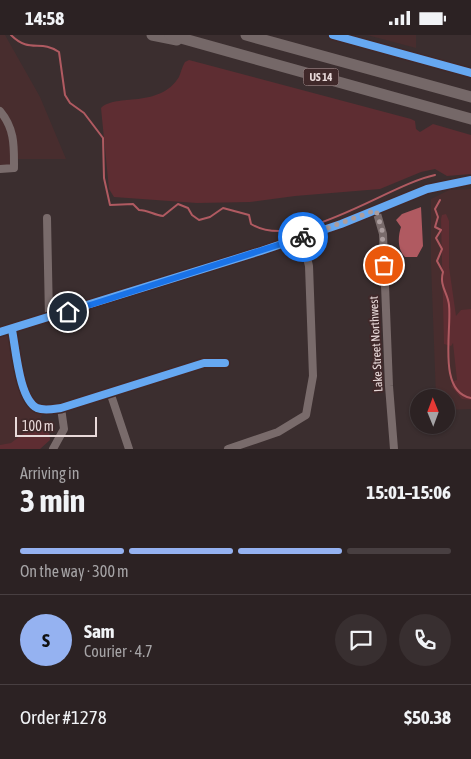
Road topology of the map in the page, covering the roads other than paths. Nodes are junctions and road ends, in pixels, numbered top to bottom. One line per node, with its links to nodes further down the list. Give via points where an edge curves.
1 (152, 35): 5 (highway)
2 (170, 35): 5 (highway, US 14)
3 (246, 35): 7 (highway, US 14)
4 (334, 35): 6 (street)
5 (239, 54): 9 (highway, US 14)
6 (471, 73)
7 (471, 97)
8 (0, 111): 10 (street, via 11,126 14,168)
9 (471, 119)
10 (0, 169)
11 (471, 180): 12 (street, via 427,189)
12 (376, 210): 14 (street); 24 (street, Lake Street Northwest, via 383,235)
13 (47, 218): 15 (street)
14 (302, 237): 15 (street); 23 (street, via 309,270 314,376 306,415 278,433)
15 (49, 318): 16 (street)
16 (12, 330): 17 (street); 20 (street, via 28,399 41,409)
17 (0, 332)
18 (225, 363): 19 (street, via 204,363)
19 (110, 393): 20 (street); 22 (street)
20 (61, 408): 21 (street, via 64,429)
21 (53, 449)
22 (129, 449)
23 (228, 449)
24 (394, 449)

